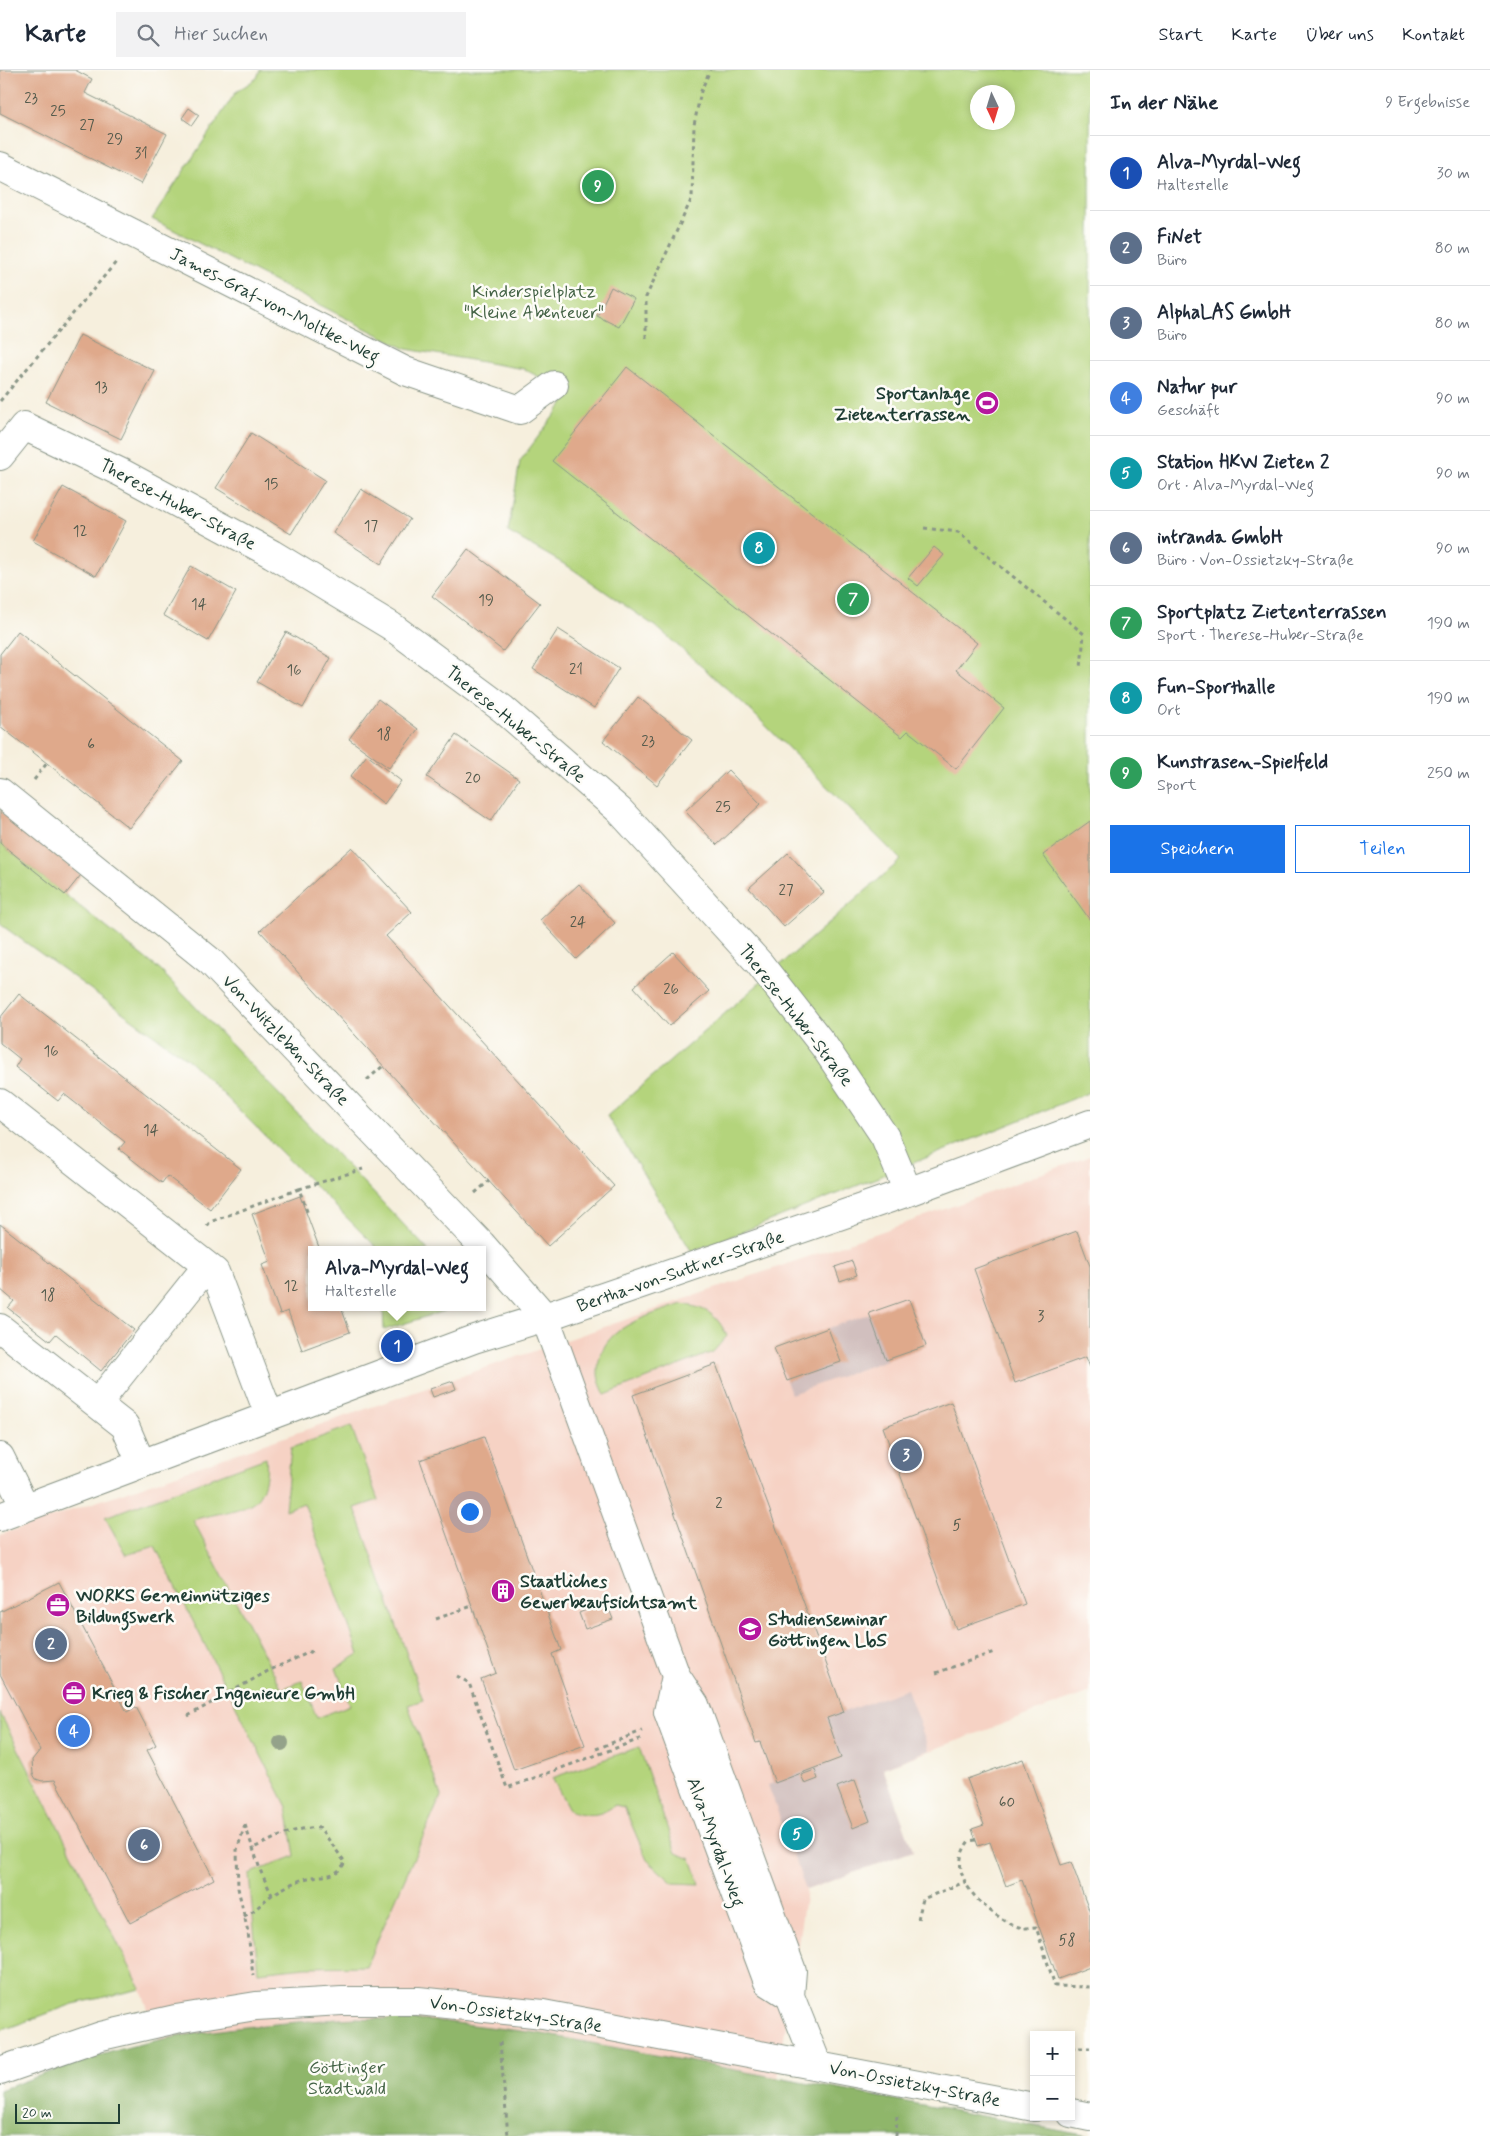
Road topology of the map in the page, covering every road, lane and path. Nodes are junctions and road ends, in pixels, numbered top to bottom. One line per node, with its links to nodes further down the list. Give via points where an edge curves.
1 (710, 70): 4 (path, via 701,91 694,125 692,198 646,297)
2 (0, 166): 5 (street, James-Graf-von-Moltke-Weg, via 405,371 520,410)
3 (102, 280): 6 (path)
4 (646, 338)
5 (554, 385)
6 (0, 401)
7 (0, 456): 15 (street, Therese-Huber-Straße, via 24,426 122,473 272,554 383,621 503,708 620,811 759,963 824,1046 885,1136)
8 (924, 528): 9 (path, via 958,532 1084,634)
9 (1082, 668)
10 (0, 792): 17 (street, Von-Witzleben-Straße, via 211,962)
11 (0, 1103): 19 (street)
12 (1090, 1124): 15 (street, Bertha-von-Suttner-Straße)
13 (351, 1173): 14 (path)
14 (300, 1189): 16 (path); 19 (path, via 210,1222)
15 (908, 1192): 20 (street, Bertha-von-Suttner-Straße)
16 (308, 1214)
17 (482, 1246)
18 (486, 1250): 20 (street, Von-Witzleben-Straße)
19 (198, 1259): 22 (street); 23 (street, via 215,1272)
20 (545, 1317): 23 (street, Bertha-von-Suttner-Straße, via 474,1339); 34 (street, Alva-Myrdal-Weg)
21 (0, 1328): 22 (street)
22 (97, 1404): 25 (street, via 125,1426)
23 (269, 1415): 25 (street, Bertha-von-Suttner-Straße)
24 (0, 1457): 26 (street)
25 (141, 1463): 26 (street, Bertha-von-Suttner-Straße)
26 (25, 1507): 27 (street, Bertha-von-Suttner-Straße)
27 (0, 1517)
28 (472, 1606): 29 (path)
29 (436, 1619)
30 (312, 1651): 35 (path, via 268,1671)
31 (994, 1652): 32 (path)
32 (936, 1672)
33 (457, 1676): 37 (path, via 469,1683 507,1788)
34 (676, 1676): 36 (street, Alva-Myrdal-Weg, via 668,1712); 47 (street, Alva-Myrdal-Weg, via 695,1705 792,1971)
35 (188, 1716)
36 (671, 1721): 38 (path); 47 (street, Alva-Myrdal-Weg, via 768,1982)
37 (636, 1742)
38 (596, 1748)
39 (976, 1840): 41 (path, via 969,1841 960,1858)
40 (253, 1848): 42 (path); 42 (path, via 291,1832 320,1828 345,1862 335,1875 305,1879); 43 (path, via 245,1825 237,1850 238,1888)
41 (965, 1882): 44 (path, via 923,1899); 46 (path, via 973,1896 1007,1922 1023,1928 1036,1927 1055,1986)
42 (272, 1895): 43 (path, via 255,1911)
43 (244, 1916): 45 (path)
44 (918, 1919)
45 (252, 1972)
46 (1090, 1987)
47 (790, 1996): 51 (street, Alva-Myrdal-Weg)
48 (498, 2008): 51 (street, Von-Ossietzky-Straße); 52 (street, Von-Ossietzky-Straße, via 418,2001 256,2006 101,2036); 56 (path)
49 (1075, 2048): 50 (path)
50 (1090, 2048)
51 (818, 2066): 53 (street, Von-Ossietzky-Straße)
52 (0, 2071)
53 (1030, 2105)
54 (1075, 2114): 55 (street)
55 (1090, 2117)
56 (508, 2136)

